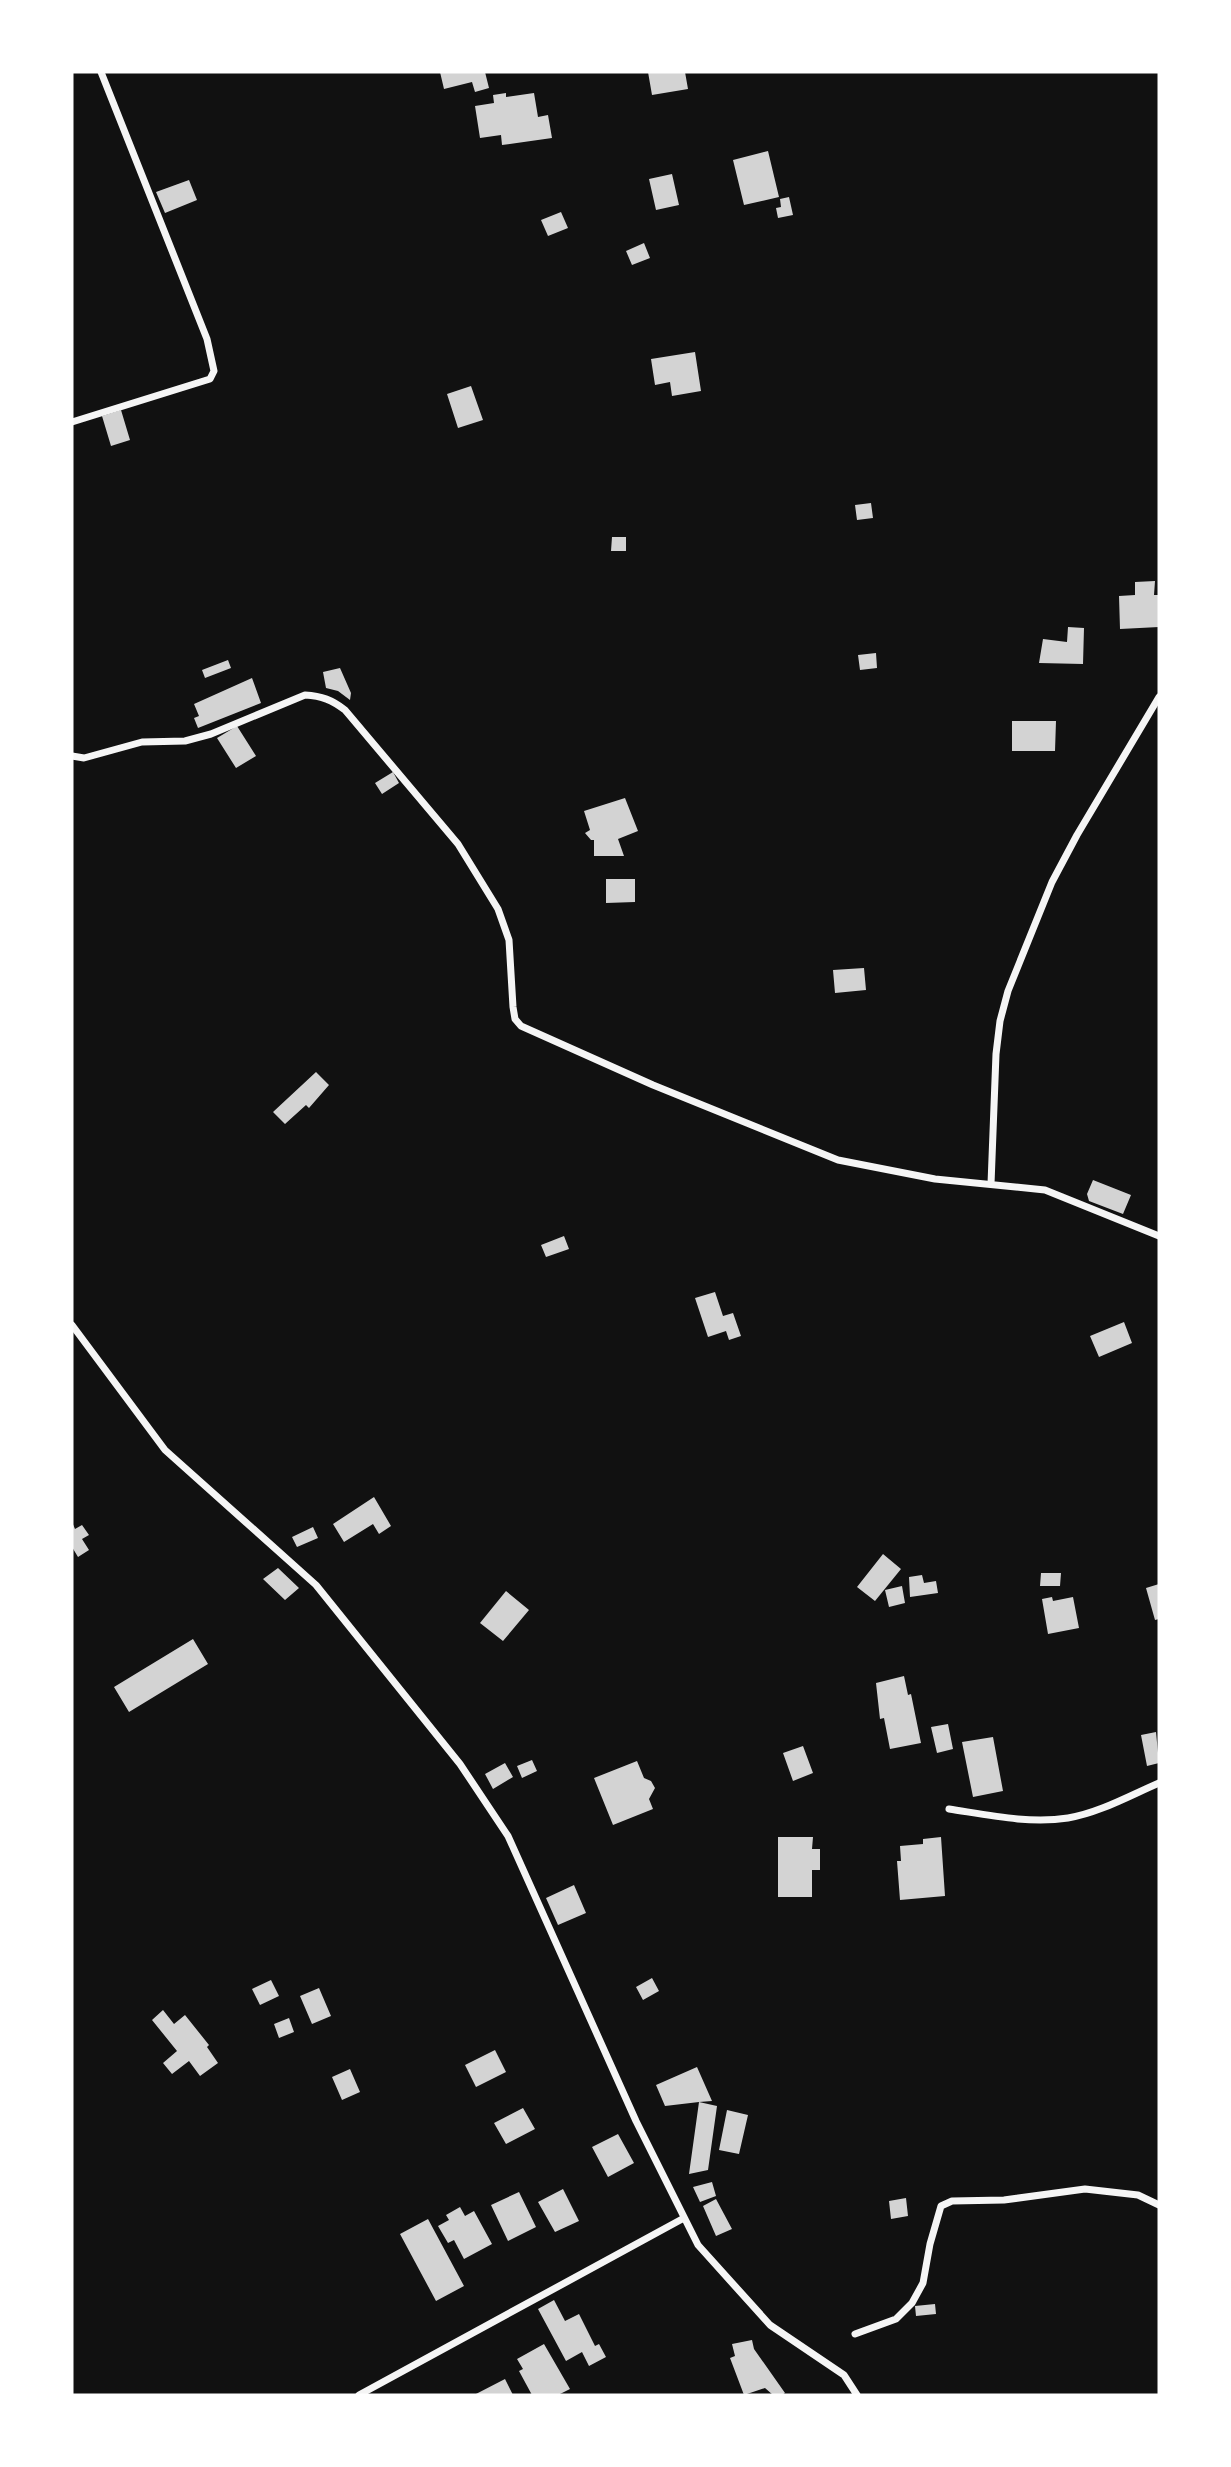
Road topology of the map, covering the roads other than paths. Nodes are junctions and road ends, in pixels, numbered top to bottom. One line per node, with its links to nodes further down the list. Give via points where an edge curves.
1 (101, 72): 2 (street, via 207,339 214,371 210,379)
2 (72, 422)
3 (1159, 696): 5 (street, via 1052,882 1007,991 996,1054)
4 (72, 756): 5 (street, via 84,758 142,742 185,741 305,695 332,700 458,844 498,909 509,940 513,1007 521,1026 653,1086 838,1160 935,1179)
5 (991, 1184): 6 (street, via 1045,1190)
6 (1159, 1236)
7 (72, 1325): 11 (street, via 165,1450 316,1585 460,1764 509,1836)
8 (1159, 1783): 9 (street, via 1069,1818 1025,1819)
9 (950, 1809)
10 (1159, 2205): 12 (street, via 1138,2195 1085,2189 941,2206 923,2283 912,2302 897,2319)
11 (684, 2218): 13 (street); 14 (street, via 698,2245 770,2325 844,2375)
12 (855, 2334)
13 (359, 2395)
14 (857, 2395)

